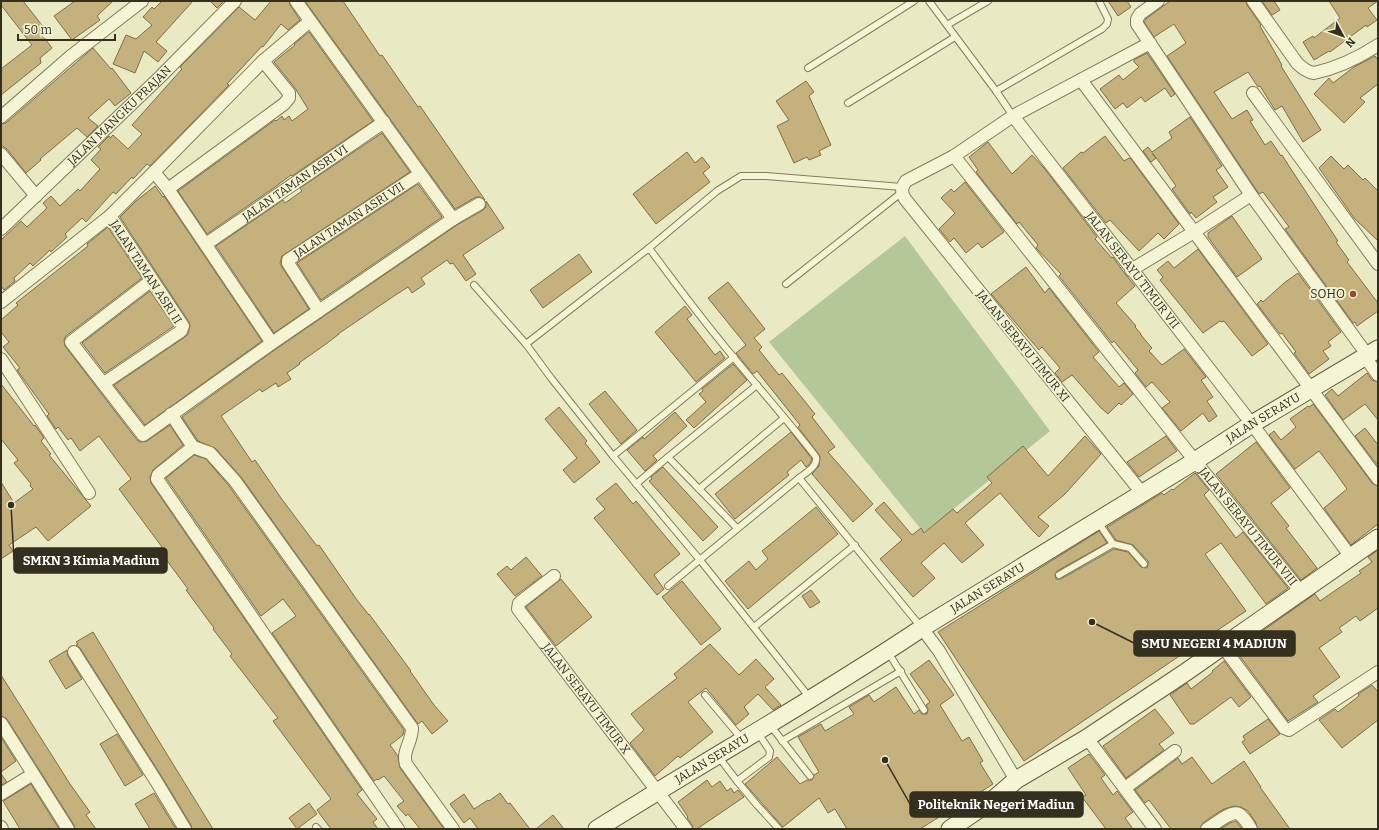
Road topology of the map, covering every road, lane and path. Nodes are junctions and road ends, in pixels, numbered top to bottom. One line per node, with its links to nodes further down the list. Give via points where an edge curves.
1 (142, 1): 22 (street, via 71,56)
2 (235, 1): 31 (street, JALAN MANGKU PRAJAN)
3 (296, 1): 10 (street)
4 (914, 1): 16 (lane)
5 (929, 1): 11 (lane)
6 (988, 1): 11 (lane)
7 (1099, 1): 18 (lane, via 1108,19 1102,29)
8 (1158, 1): 13 (street, via 1136,19)
9 (1253, 1): 14 (street, via 1296,63 1311,73 1338,66)
10 (310, 21): 15 (street); 23 (street)
11 (947, 25): 12 (lane)
12 (955, 37): 18 (lane); 20 (lane)
13 (1150, 43): 17 (street); 30 (street)
14 (1378, 45)
15 (263, 61): 26 (street); 28 (street, via 289,92 289,98)
16 (808, 68)
17 (1081, 80): 21 (street); 36 (street)
18 (996, 91): 21 (lane)
19 (1253, 93): 39 (street)
20 (848, 103)
21 (1013, 116): 25 (street); 40 (street, JALAN SERAYU TIMUR VII)
22 (1, 117)
23 (384, 122): 27 (street); 37 (street, JALAN TAMAN ASRI VI)
24 (1, 154): 31 (street)
25 (954, 156): 29 (street, via 906,181); 61 (street, JALAN SERAYU TIMUR VIII)
26 (154, 172): 28 (street); 33 (street)
27 (420, 174): 34 (street); 45 (street, JALAN TAMAN ASRI VII, via 288,260)
28 (168, 189): 37 (street)
29 (903, 193): 38 (lane, via 766,176 742,176 717,191); 42 (lane); 67 (street, JALAN SERAYU TIMUR XI)
30 (1251, 195): 36 (street); 48 (street)
31 (36, 196): 35 (street, JALAN MANGKU PRAJAN)
32 (479, 204): 34 (street)
33 (110, 216): 41 (street, JALAN TAMAN ASRI II); 44 (street)
34 (453, 219): 45 (street)
35 (1, 229)
36 (1194, 232): 40 (street); 54 (street)
37 (206, 244): 46 (street)
38 (649, 248): 47 (lane); 49 (lane)
39 (1378, 264)
40 (1131, 270): 57 (street, JALAN SERAYU TIMUR VII)
41 (152, 280): 52 (street, JALAN TAMAN ASRI II, via 183,326 182,329); 52 (street, via 71,342)
42 (786, 284)
43 (474, 285): 47 (lane)
44 (1, 302)
45 (320, 311): 46 (street)
46 (272, 343): 55 (street)
47 (526, 344): 59 (lane)
48 (1370, 354): 51 (street); 54 (main road, JALAN SERAYU)
49 (734, 357): 53 (lane); 59 (lane)
50 (1, 359): 66 (street)
51 (1378, 375)
52 (104, 383): 55 (street, via 143,435)
53 (757, 385): 56 (lane); 60 (lane)
54 (1311, 388): 57 (main road, JALAN SERAYU); 63 (street)
55 (171, 414): 58 (street)
56 (784, 418): 62 (lane, via 816,457 814,465); 65 (lane)
57 (1252, 424): 61 (main road, JALAN SERAYU); 73 (street, JALAN SERAYU TIMUR VII)
58 (193, 447): 106 (street, via 158,475 157,479); 107 (street, via 210,453 235,481 412,728 412,736 404,756 406,764)
59 (613, 456): 64 (lane)
60 (668, 457): 64 (lane); 65 (lane)
61 (1195, 461): 67 (main road, JALAN SERAYU); 79 (street, JALAN SERAYU TIMUR VIII)
62 (799, 478): 69 (lane); 72 (lane)
63 (1378, 478)
64 (636, 484): 74 (lane)
65 (699, 489): 69 (lane)
66 (89, 493)
67 (1142, 493): 68 (main road, JALAN SERAYU)
68 (1097, 520): 71 (lane); 81 (main road, JALAN SERAYU)
69 (737, 528): 74 (lane)
70 (1378, 538): 73 (main road)
71 (1114, 544): 75 (lane, via 1130,548); 76 (lane)
72 (855, 545): 80 (lane); 81 (lane)
73 (1351, 557): 79 (main road)
74 (700, 560): 78 (lane); 80 (lane)
75 (1144, 564)
76 (1060, 575)
77 (554, 576): 102 (street, JALAN SERAYU TIMUR X, via 519,603 518,609)
78 (668, 586)
79 (1301, 592): 82 (main road)
80 (754, 628): 88 (lane)
81 (922, 628): 83 (main road, JALAN SERAYU); 99 (street, via 939,651)
82 (1223, 647): 86 (street, via 1284,728 1289,730); 92 (main road)
83 (888, 651): 85 (lane); 88 (main road, JALAN SERAYU)
84 (74, 652): 105 (street)
85 (901, 671): 89 (lane); 94 (lane)
86 (1378, 672)
87 (705, 695): 93 (lane)
88 (811, 699): 91 (main road, JALAN SERAYU)
89 (924, 710)
90 (1, 723): 97 (street)
91 (763, 728): 93 (main road, JALAN SERAYU); 94 (lane); 100 (lane, via 770,751 769,757)
92 (1087, 738): 99 (main road); 101 (street)
93 (743, 740): 96 (main road, JALAN SERAYU)
94 (782, 741): 98 (lane)
95 (1175, 751): 101 (street)
96 (718, 756): 100 (lane); 102 (main road, JALAN SERAYU)
97 (33, 774): 103 (street); 104 (street)
98 (810, 776)
99 (1016, 780): 111 (main road, via 994,799)
100 (737, 781): 110 (lane)
101 (1125, 788): 112 (street)
102 (658, 792): 108 (main road, JALAN SERAYU); 109 (street, JALAN SERAYU TIMUR X)
103 (1, 794)
104 (68, 829)
105 (185, 829)
106 (398, 829)
107 (453, 829)
108 (597, 829)
109 (686, 829)
110 (779, 829)
111 (950, 829)
112 (1155, 829)
113 (1207, 829): 114 (street, via 1229,814 1235,813 1241,815)
114 (1251, 829)

